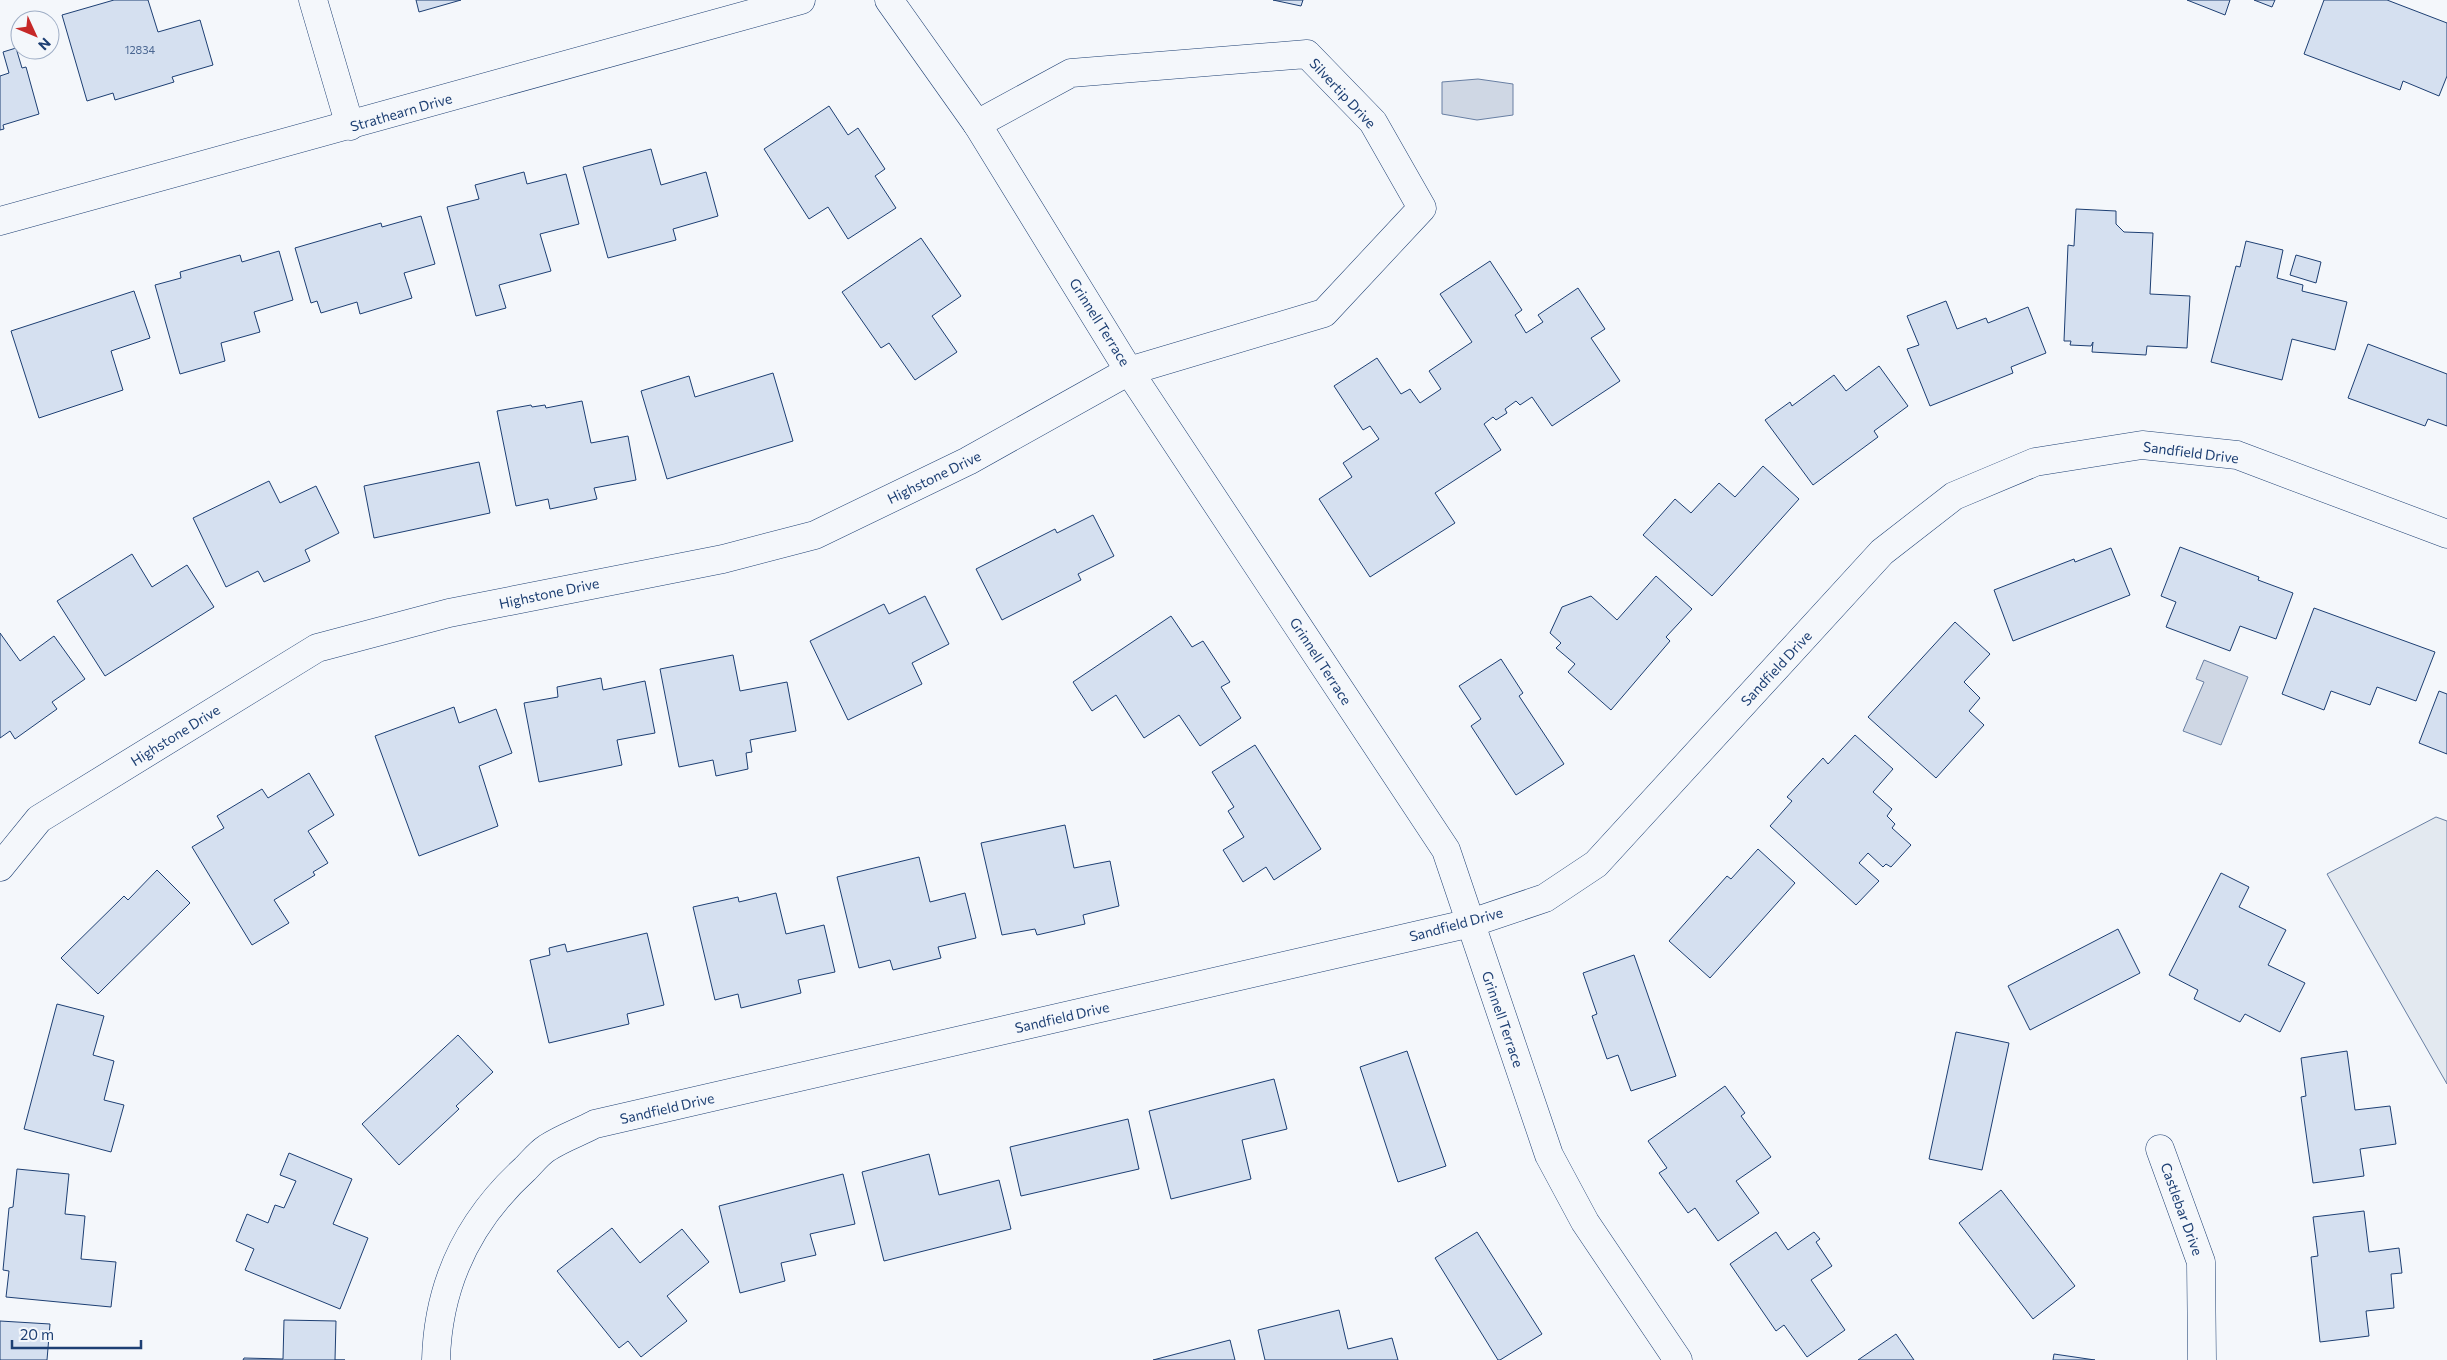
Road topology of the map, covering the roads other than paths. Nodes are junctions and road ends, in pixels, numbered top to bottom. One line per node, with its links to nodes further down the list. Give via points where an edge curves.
1 (313, 0): 5 (street)
2 (801, 0): 5 (street, Strathearn Drive)
3 (889, 0): 4 (street, Grinnell Terrace)
4 (977, 124): 7 (street, Grinnell Terrace); 7 (street, Silvertip Drive, via 1071,73 1307,54 1373,122 1422,208 1324,313)
5 (350, 126): 6 (street, Strathearn Drive)
6 (0, 221)
7 (1129, 371): 9 (street, Highstone Drive, via 968,461 815,535 723,559 450,613 317,648 39,819); 10 (street, Grinnell Terrace, via 1446,850)
8 (2447, 534): 10 (street, Sandfield Drive, via 2237,455 2142,445 2035,462 1954,496 1882,552 1596,864 1545,898)
9 (0, 868)
10 (1471, 923): 12 (street, Sandfield Drive, via 595,1124 547,1148 510,1182 480,1218 463,1248 444,1297); 13 (street, Grinnell Terrace, via 1549,1155 1585,1222)
11 (2160, 1149): 14 (street, Castlebar Drive, via 2201,1262)
12 (436, 1360)
13 (1678, 1360)
14 (2202, 1360)

